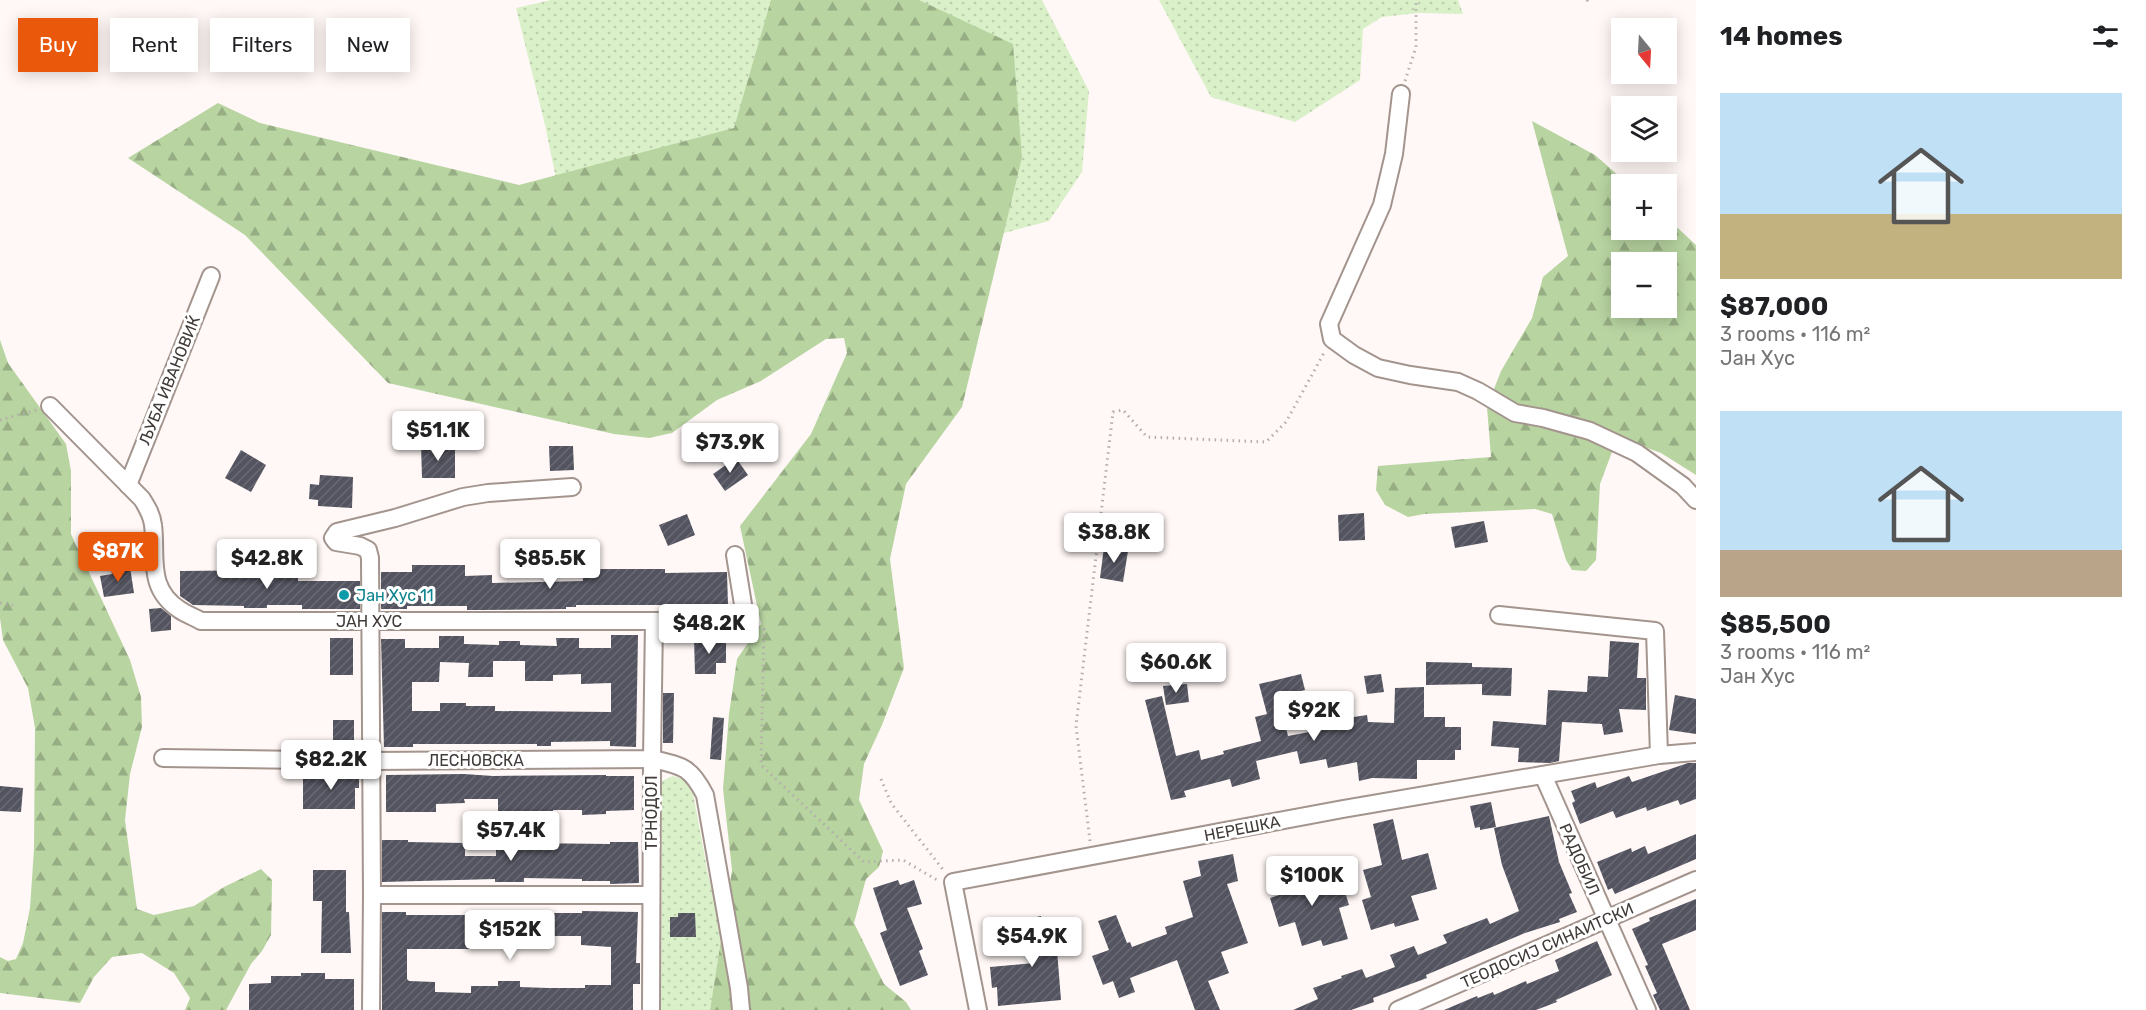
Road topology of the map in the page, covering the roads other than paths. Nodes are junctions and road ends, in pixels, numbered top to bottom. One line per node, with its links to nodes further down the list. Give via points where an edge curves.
1 (1401, 94): 6 (street, via 1394,154 1382,205 1329,324 1332,339 1378,368 1458,382 1515,413 1590,430 1636,453 1683,486)
2 (211, 276): 4 (street, ЉУБА ИВАНОВИЌ)
3 (50, 406): 4 (street, ЈАН ХУС)
4 (128, 485): 9 (street, ЈАН ХУС, via 149,512 158,584 178,610 201,621)
5 (573, 487): 9 (street, via 463,497 337,532 333,538 336,542 368,550)
6 (1696, 500)
7 (735, 555): 10 (street, ЈАН ХУС, via 746,623)
8 (1499, 615): 12 (street, via 1655,631)
9 (371, 621): 10 (street, ЈАН ХУС); 15 (street)
10 (654, 621): 14 (street)
11 (1696, 752): 12 (street, НЕРЕШКА)
12 (1659, 754): 16 (street, НЕРЕШКА)
13 (163, 758): 15 (street, ЛЕСНОВСКА)
14 (652, 759): 15 (street, ЛЕСНОВСКА); 19 (street, ТРНОДОЛ); 23 (street, ТРНОДОЛ, via 679,765 695,776 705,795)
15 (372, 761): 18 (street)
16 (1543, 775): 20 (street, РАДОБИЛ); 24 (street, НЕРЕШКА, via 1354,807 954,886)
17 (1696, 880): 20 (street, ТЕОДОСИЈ СИНАИТСКИ)
18 (372, 895): 19 (street); 21 (street)
19 (651, 895): 22 (street, ТРНОДОЛ)
20 (1606, 918): 25 (street, ТЕОДОСИЈ СИНАИТСКИ); 26 (street, РАДОБИЛ)
21 (371, 1010)
22 (651, 1010)
23 (741, 1010)
24 (978, 1010)
25 (1398, 1010)
26 (1647, 1010)

